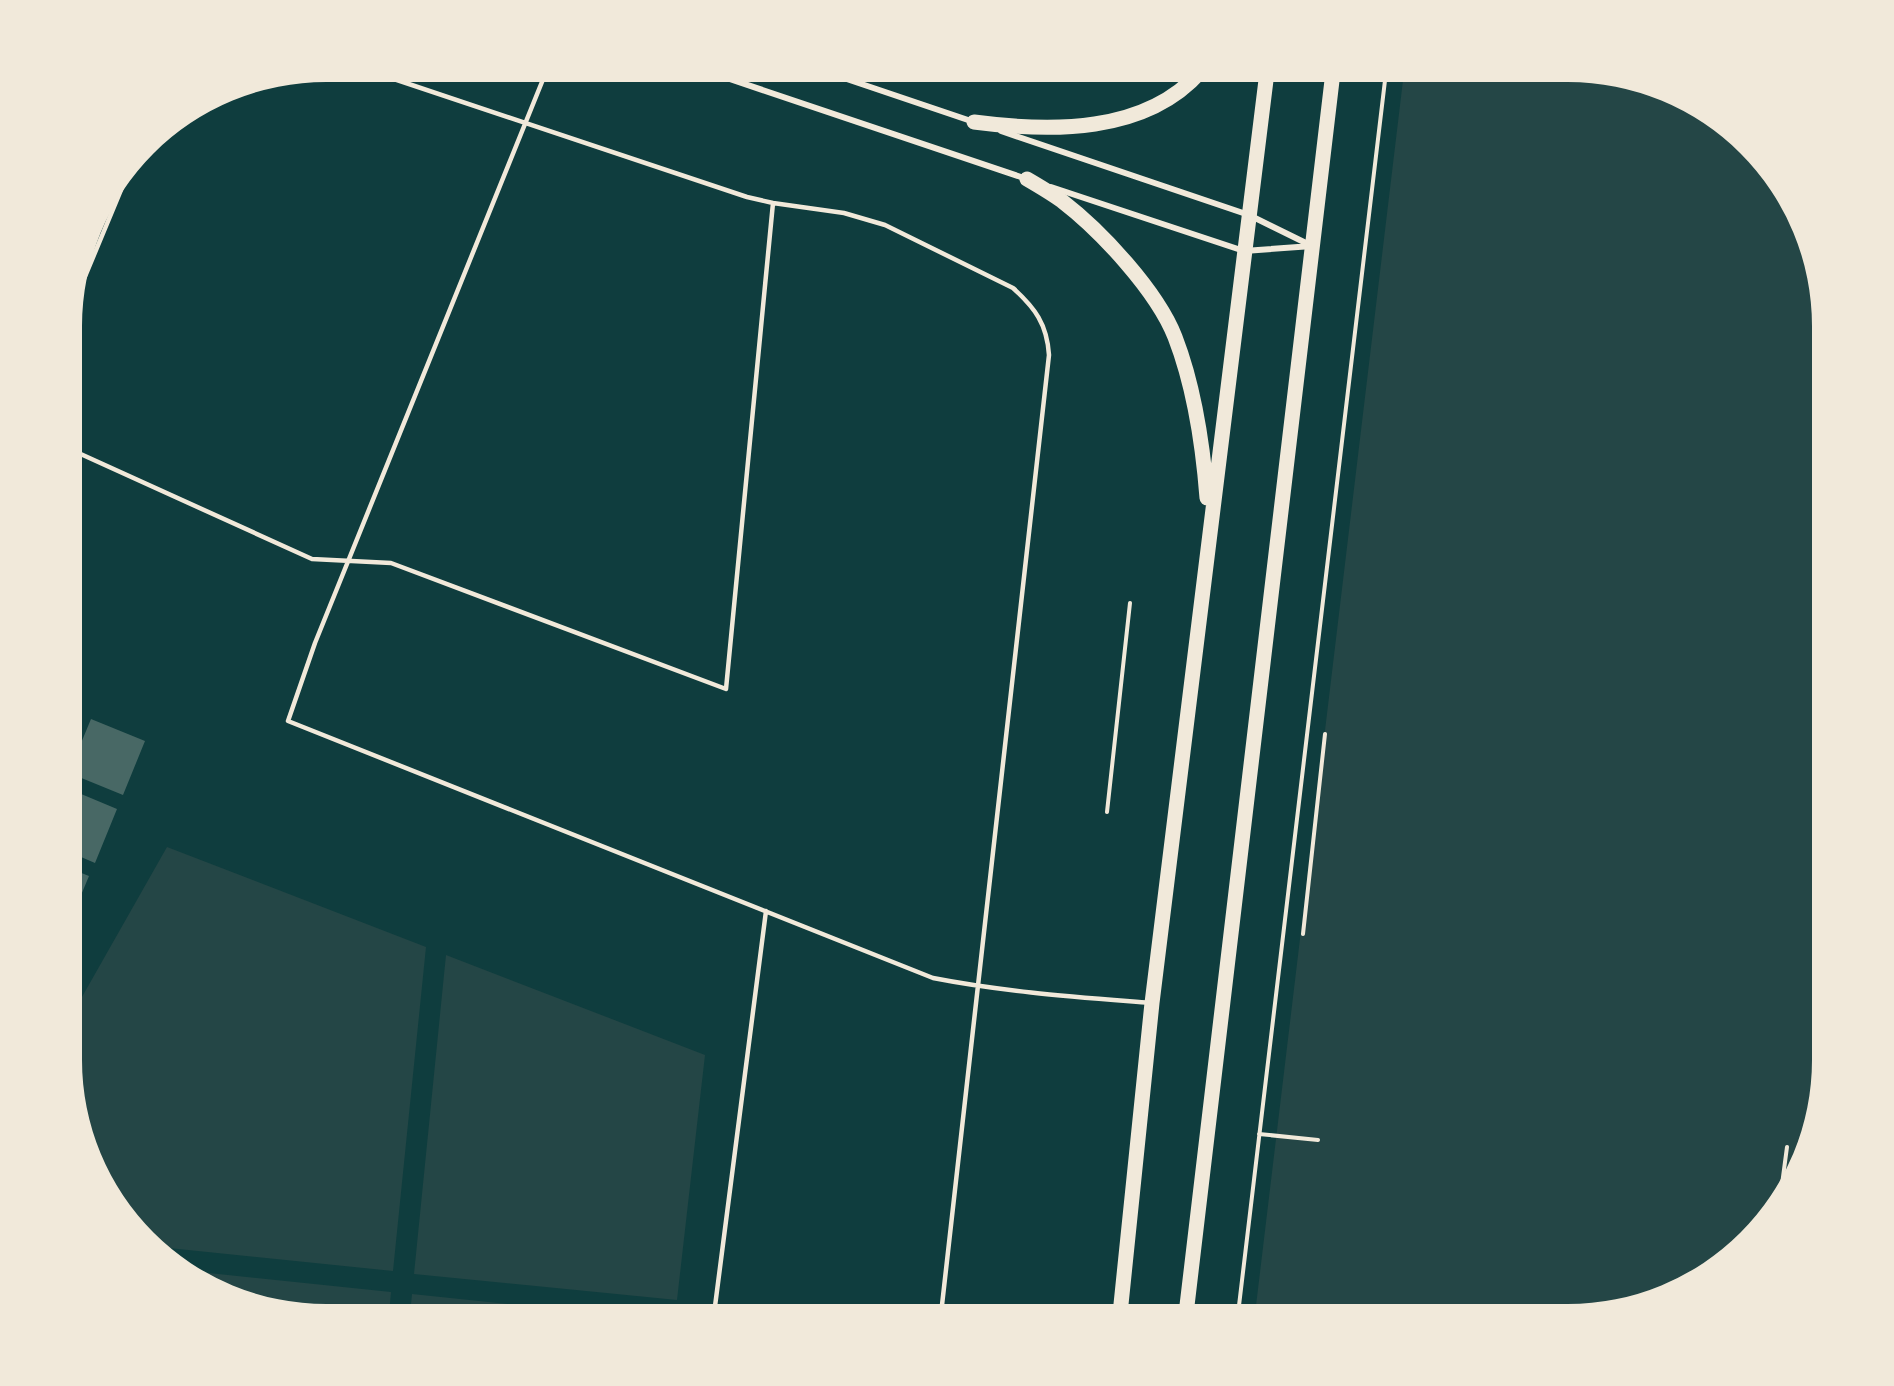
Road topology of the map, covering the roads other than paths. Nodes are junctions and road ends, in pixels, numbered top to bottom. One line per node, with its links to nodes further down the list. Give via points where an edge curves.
1 (402, 82): 9 (lane)
2 (542, 82): 9 (lane)
3 (739, 82): 10 (street)
4 (856, 82): 8 (street)
5 (1191, 82): 8 (main road, via 1161,103 1126,117 1089,125 1050,128)
6 (1266, 82): 13 (main road)
7 (1332, 82): 14 (main road)
8 (975, 122): 13 (street)
9 (525, 124): 11 (lane); 19 (lane)
10 (1027, 179): 15 (street); 18 (main road, via 1086,221 1162,311 1178,347 1199,430)
11 (773, 203): 19 (lane, via 726,689 391,563); 21 (lane, via 844,213 885,225 997,279 1028,302 1048,337)
12 (114, 208): 16 (lane)
13 (1249, 215): 14 (street); 15 (main road)
14 (1312, 246): 15 (street); 26 (main road)
15 (1244, 251): 18 (main road)
16 (92, 261)
17 (83, 455): 19 (lane, via 312,559)
18 (1210, 532): 22 (main road)
19 (348, 561): 20 (lane, via 288,722)
20 (766, 911): 21 (lane, via 933,978); 23 (lane)
21 (978, 987): 22 (lane); 24 (lane)
22 (1152, 1003): 25 (main road)
23 (715, 1304)
24 (942, 1304)
25 (1121, 1304)
26 (1187, 1304)

